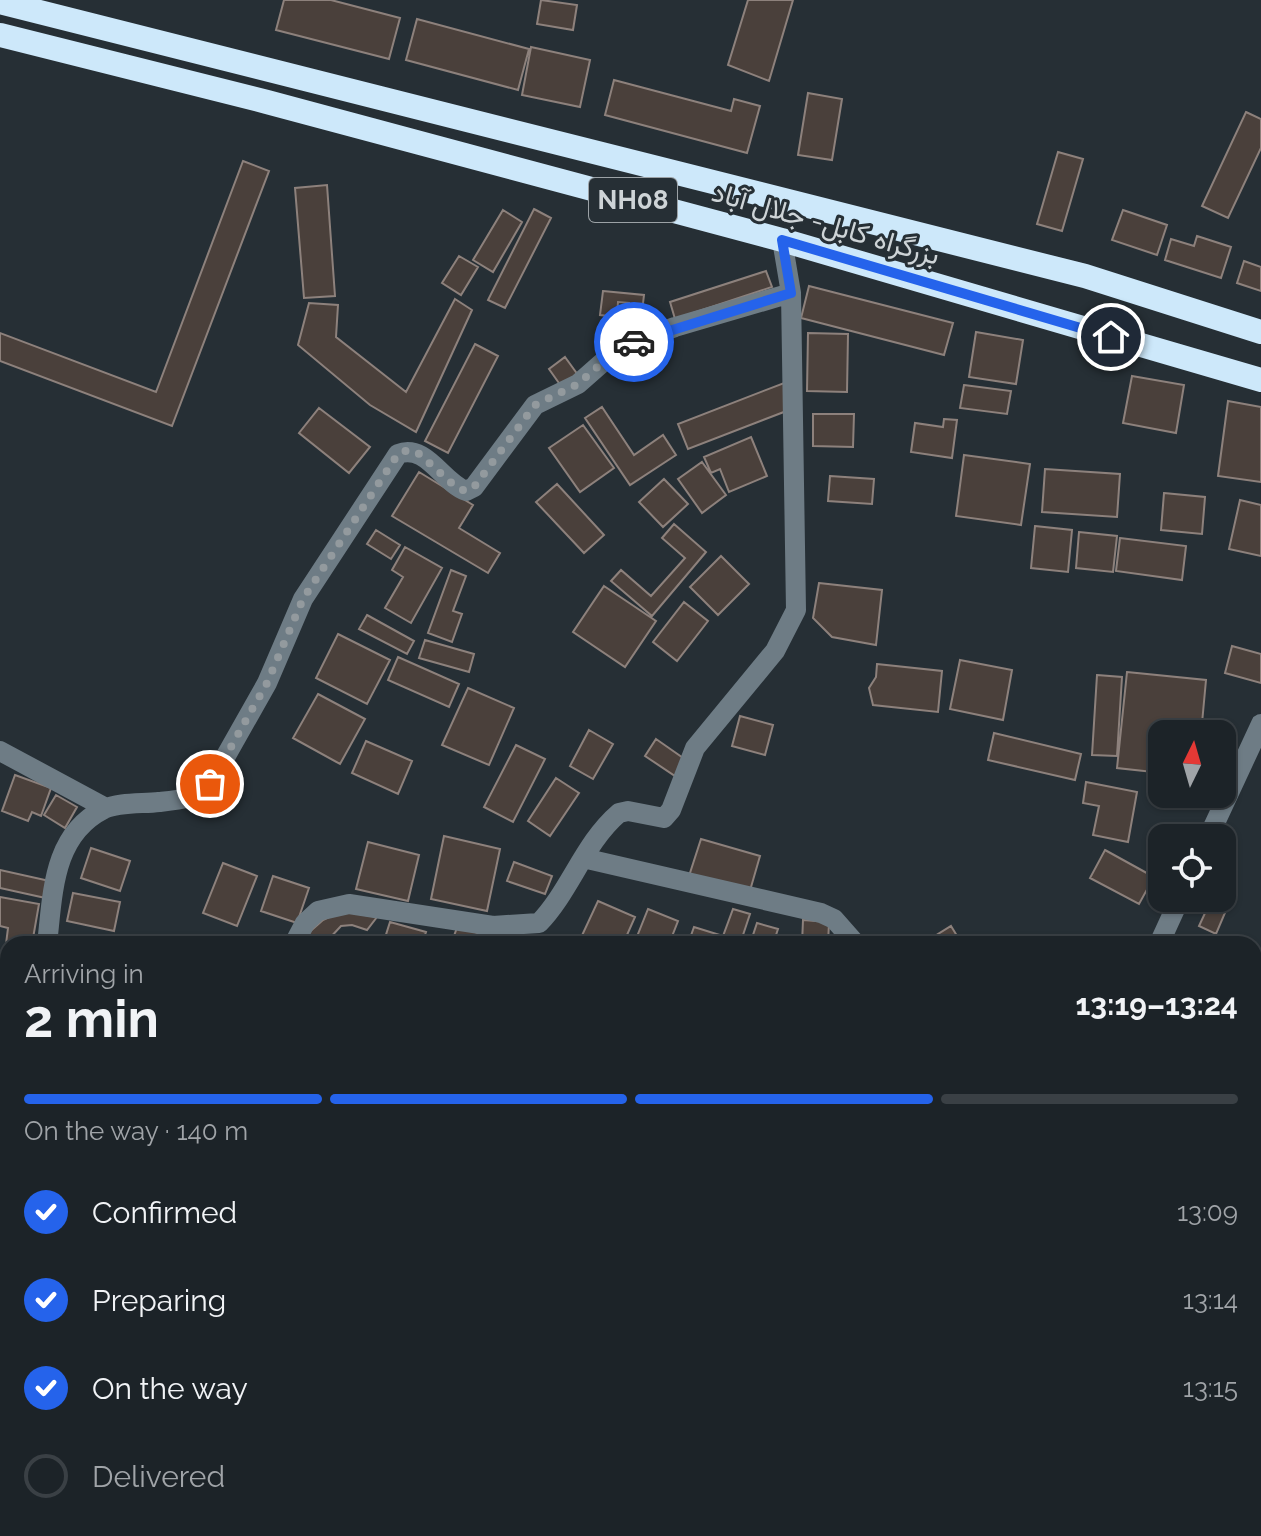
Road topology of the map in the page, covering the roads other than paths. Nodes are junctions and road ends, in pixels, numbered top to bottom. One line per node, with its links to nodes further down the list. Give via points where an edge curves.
1 (0, 2): 5 (highway, بزرگراه کابل- جلال آباد / NH08, via 1085,276)
2 (0, 35): 3 (highway, بزرگراه کابل- جلال آباد / NH08)
3 (782, 240): 4 (street); 6 (highway, بزرگراه کابل- جلال آباد / NH08)
4 (791, 293): 9 (street, via 620,347 578,384 535,405 466,491 417,452 398,454 303,599 267,683 210,784 185,799); 11 (street, via 796,610 775,651 695,748 671,810 664,818 619,813)
5 (1261, 332)
6 (1261, 380)
7 (1261, 724): 10 (street)
8 (0, 751): 9 (street)
9 (106, 808): 13 (street, via 77,829 57,863)
10 (1215, 824)
11 (583, 858): 14 (street, via 539,923 493,926 349,904 318,911); 15 (street, via 821,913)
12 (1174, 912): 16 (street)
13 (48, 936)
14 (298, 936)
15 (849, 936)
16 (1163, 936)

